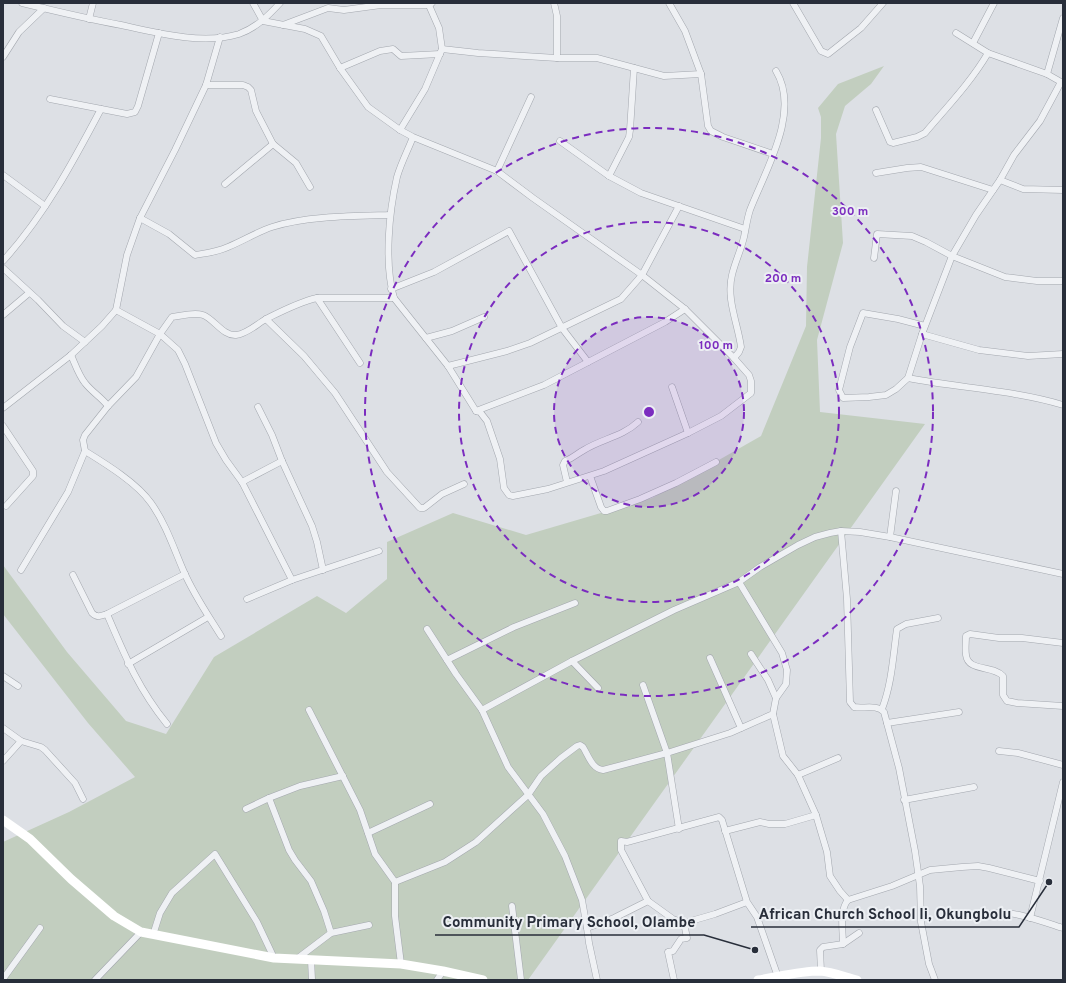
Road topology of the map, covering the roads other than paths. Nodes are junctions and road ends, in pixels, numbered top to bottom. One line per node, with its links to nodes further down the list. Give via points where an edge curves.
1 (22, 3): 11 (street)
2 (93, 3): 13 (street)
3 (253, 3): 14 (street)
4 (280, 3): 14 (street)
5 (554, 3): 23 (street, via 557,16)
6 (669, 3): 27 (street, via 684,31)
7 (793, 3): 8 (street, via 821,50 828,54 861,28)
8 (883, 3)
9 (994, 3): 19 (street)
10 (429, 4): 15 (street, via 381,5 344,10 328,8); 20 (street, via 439,28)
11 (44, 8): 13 (street); 22 (street, via 19,32)
12 (1063, 18): 28 (street)
13 (89, 19): 16 (street)
14 (263, 21): 15 (street); 18 (street, via 239,34)
15 (283, 25): 24 (street, via 305,28 321,36)
16 (159, 33): 18 (street, via 200,38); 33 (street, via 135,112 127,114)
17 (956, 33): 19 (street)
18 (220, 37): 30 (street)
19 (973, 44): 21 (street)
20 (441, 51): 23 (street); 24 (street, via 401,56 393,49 380,51); 35 (street, via 424,89)
21 (988, 53): 28 (street); 34 (street, via 968,82 925,133 890,142)
22 (3, 57)
23 (557, 58): 25 (street, via 597,58)
24 (340, 68): 35 (street, via 368,107)
25 (634, 68): 27 (street, via 664,76); 43 (street, via 629,137)
26 (776, 71): 39 (street, via 783,85 785,105 784,120)
27 (701, 74): 39 (street, via 708,126 711,131)
28 (1047, 74): 29 (street)
29 (1062, 82): 44 (street, via 1040,121 1014,155)
30 (206, 85): 38 (street, via 248,87 256,111); 52 (street)
31 (531, 97): 40 (street)
32 (50, 99): 33 (street)
33 (101, 109): 49 (street)
34 (876, 110)
35 (400, 130): 36 (street)
36 (413, 137): 40 (street); 51 (street, via 398,176)
37 (560, 141): 43 (street)
38 (273, 144): 45 (street); 46 (street, via 296,162)
39 (773, 154): 53 (street)
40 (497, 171): 58 (street)
41 (876, 173): 47 (street, via 921,167)
42 (3, 174): 49 (street)
43 (609, 176): 50 (street, via 641,192)
44 (1000, 180): 47 (street); 48 (street, via 1023,189)
45 (225, 184)
46 (310, 187)
47 (993, 190): 54 (street)
48 (1063, 190)
49 (45, 206): 56 (street)
50 (679, 206): 53 (street); 58 (street)
51 (390, 215): 52 (street, via 346,216 272,227 214,252 195,254 169,234); 60 (street, via 388,250)
52 (140, 218): 65 (street, via 127,255)
53 (745, 229): 77 (street, via 730,284 741,347)
54 (952, 256): 55 (street, via 912,236 877,234); 59 (street, via 1005,276 1037,281); 69 (street)
55 (874, 258)
56 (3, 261)
57 (3, 268): 61 (street)
58 (642, 275): 64 (street); 70 (street, via 621,299)
59 (1063, 281)
60 (391, 289): 63 (street); 70 (street, via 434,272 509,231)
61 (29, 293): 66 (street); 74 (street, via 63,326)
62 (317, 298): 63 (street); 68 (street, via 304,301); 79 (street)
63 (394, 298): 73 (street)
64 (685, 309): 77 (street); 78 (street)
65 (116, 310): 71 (street); 74 (street)
66 (3, 315)
67 (484, 317): 73 (street, via 452,331)
68 (266, 320): 71 (street, via 242,334 234,335 227,333 203,315 192,314 172,317); 97 (street, via 304,356 335,393 387,472 420,508)
69 (925, 326): 72 (street); 81 (street, via 863,313 850,347 839,390 843,398 886,395)
70 (562, 328): 78 (street); 80 (street, via 518,348)
71 (160, 334): 84 (street, via 136,376); 95 (street, via 178,350 216,443)
72 (922, 334): 75 (street, via 979,350 1028,356); 81 (street)
73 (426, 338): 80 (street)
74 (85, 342): 76 (street)
75 (1063, 354)
76 (71, 355): 84 (street, via 84,382); 86 (street)
77 (734, 358): 90 (street, via 749,376 751,393 721,416)
78 (588, 362): 87 (street, via 537,388)
79 (360, 363)
80 (448, 366): 87 (street)
81 (908, 378): 83 (street, via 1044,399)
82 (672, 387): 90 (street)
83 (1063, 405)
84 (108, 406): 91 (street, via 85,435)
85 (258, 407): 92 (street)
86 (3, 408)
87 (476, 411): 96 (street, via 487,421 500,459 504,488 508,495 548,489)
88 (638, 422): 96 (street, via 630,430 565,461 563,466)
89 (3, 426): 99 (street, via 33,471 33,476)
90 (688, 433): 94 (street)
91 (84, 450): 103 (street, via 68,492); 105 (street, via 106,464 151,503 171,539)
92 (282, 461): 95 (street); 104 (street, via 312,526)
93 (716, 462): 94 (street, via 676,483 607,511 601,507)
94 (590, 476): 96 (street)
95 (242, 482): 108 (street)
96 (567, 482)
97 (464, 484)
98 (896, 491): 101 (street)
99 (6, 506)
100 (841, 531): 101 (street); 109 (street, via 798,545); 129 (street, via 847,599 850,702 854,707)
101 (890, 537): 106 (street)
102 (379, 551): 104 (street)
103 (21, 570)
104 (322, 570): 108 (street)
105 (185, 574): 112 (street); 113 (street)
106 (1063, 574)
107 (73, 575): 112 (street, via 92,613 95,616)
108 (292, 580): 110 (street)
109 (739, 582): 121 (street, via 674,610); 127 (street, via 782,653 787,670 786,684)
110 (247, 599)
111 (575, 603): 120 (street, via 514,627)
112 (107, 614): 122 (street)
113 (208, 617): 116 (street); 122 (street)
114 (938, 618): 129 (street, via 906,624 897,629 891,679)
115 (427, 629): 120 (street)
116 (221, 636)
117 (1063, 643): 128 (street, via 970,634 966,636 968,662 1000,673 1003,676 1003,695 1007,701)
118 (751, 654): 127 (street)
119 (710, 658): 137 (street)
120 (447, 660): 131 (street)
121 (572, 661): 126 (street); 131 (street)
122 (128, 664): 135 (street, via 147,698)
123 (3, 676): 125 (street)
124 (643, 685): 140 (street)
125 (18, 686)
126 (598, 688)
127 (776, 698): 133 (street)
128 (1063, 706)
129 (882, 709): 134 (street)
130 (309, 710): 145 (street)
131 (482, 710): 148 (street, via 508,767)
132 (959, 712): 134 (street)
133 (773, 714): 137 (street); 144 (street, via 783,756)
134 (887, 723): 151 (street, via 899,768)
135 (167, 724)
136 (3, 728): 138 (street)
137 (741, 728): 140 (street)
138 (21, 741): 142 (street); 150 (street, via 45,750 75,783)
139 (999, 751): 143 (street, via 1018,753)
140 (667, 753): 148 (street, via 598,770 580,745 541,776); 156 (street)
141 (838, 758): 144 (street)
142 (3, 761)
143 (1063, 765)
144 (798, 775): 154 (street)
145 (343, 776): 149 (street, via 300,786); 158 (street)
146 (1063, 782): 160 (street)
147 (974, 787): 151 (street)
148 (528, 795): 161 (street, via 476,842 445,862); 171 (street, via 543,814 565,856 580,894)
149 (269, 798): 153 (street); 174 (street, via 289,850 310,881)
150 (83, 799)
151 (904, 800): 159 (street)
152 (430, 804): 158 (street)
153 (246, 809)
154 (816, 815): 157 (street, via 785,824 760,822); 162 (street, via 827,852 830,876)
155 (3, 820): 173 (main road, via 30,839 114,916)
156 (679, 829): 157 (street, via 719,818 722,820); 163 (street, via 628,842 621,841 621,850)
157 (724, 831): 164 (street)
158 (368, 833): 161 (street, via 375,854)
159 (918, 876): 160 (street, via 930,870 978,866); 162 (street); 195 (street, via 923,937)
160 (1040, 881): 167 (street)
161 (395, 882): 181 (street, via 395,916)
162 (848, 900): 177 (street, via 843,914)
163 (648, 901): 168 (street, via 673,919); 171 (street)
164 (747, 902): 168 (street); 184 (street, via 757,916)
165 (512, 906): 190 (street)
166 (989, 914): 167 (street, via 996,912)
167 (1030, 918): 172 (street)
168 (684, 923): 192 (street, via 687,938 680,939 673,952 668,952)
169 (369, 925): 174 (street)
170 (40, 928): 185 (street)
171 (587, 928): 191 (street)
172 (1063, 928)
173 (141, 932): 176 (main road); 186 (street)
174 (331, 933): 179 (street)
175 (859, 933): 177 (street)
176 (153, 935): 178 (main road); 178 (street, via 160,913 172,893 215,854 257,922)
177 (844, 944): 183 (street, via 823,947 820,950)
178 (274, 958): 179 (main road)
179 (298, 958): 180 (main road)
180 (311, 960): 181 (main road); 187 (street)
181 (401, 964): 182 (main road)
182 (443, 971): 188 (street); 189 (main road)
183 (821, 971): 184 (main road); 194 (main road)
184 (778, 977): 193 (main road)
185 (3, 979)
186 (95, 980)
187 (312, 980)
188 (437, 980)
189 (483, 980)
190 (521, 980)
191 (597, 980)
192 (674, 980)
193 (758, 980)
194 (857, 980)
195 (935, 980)

